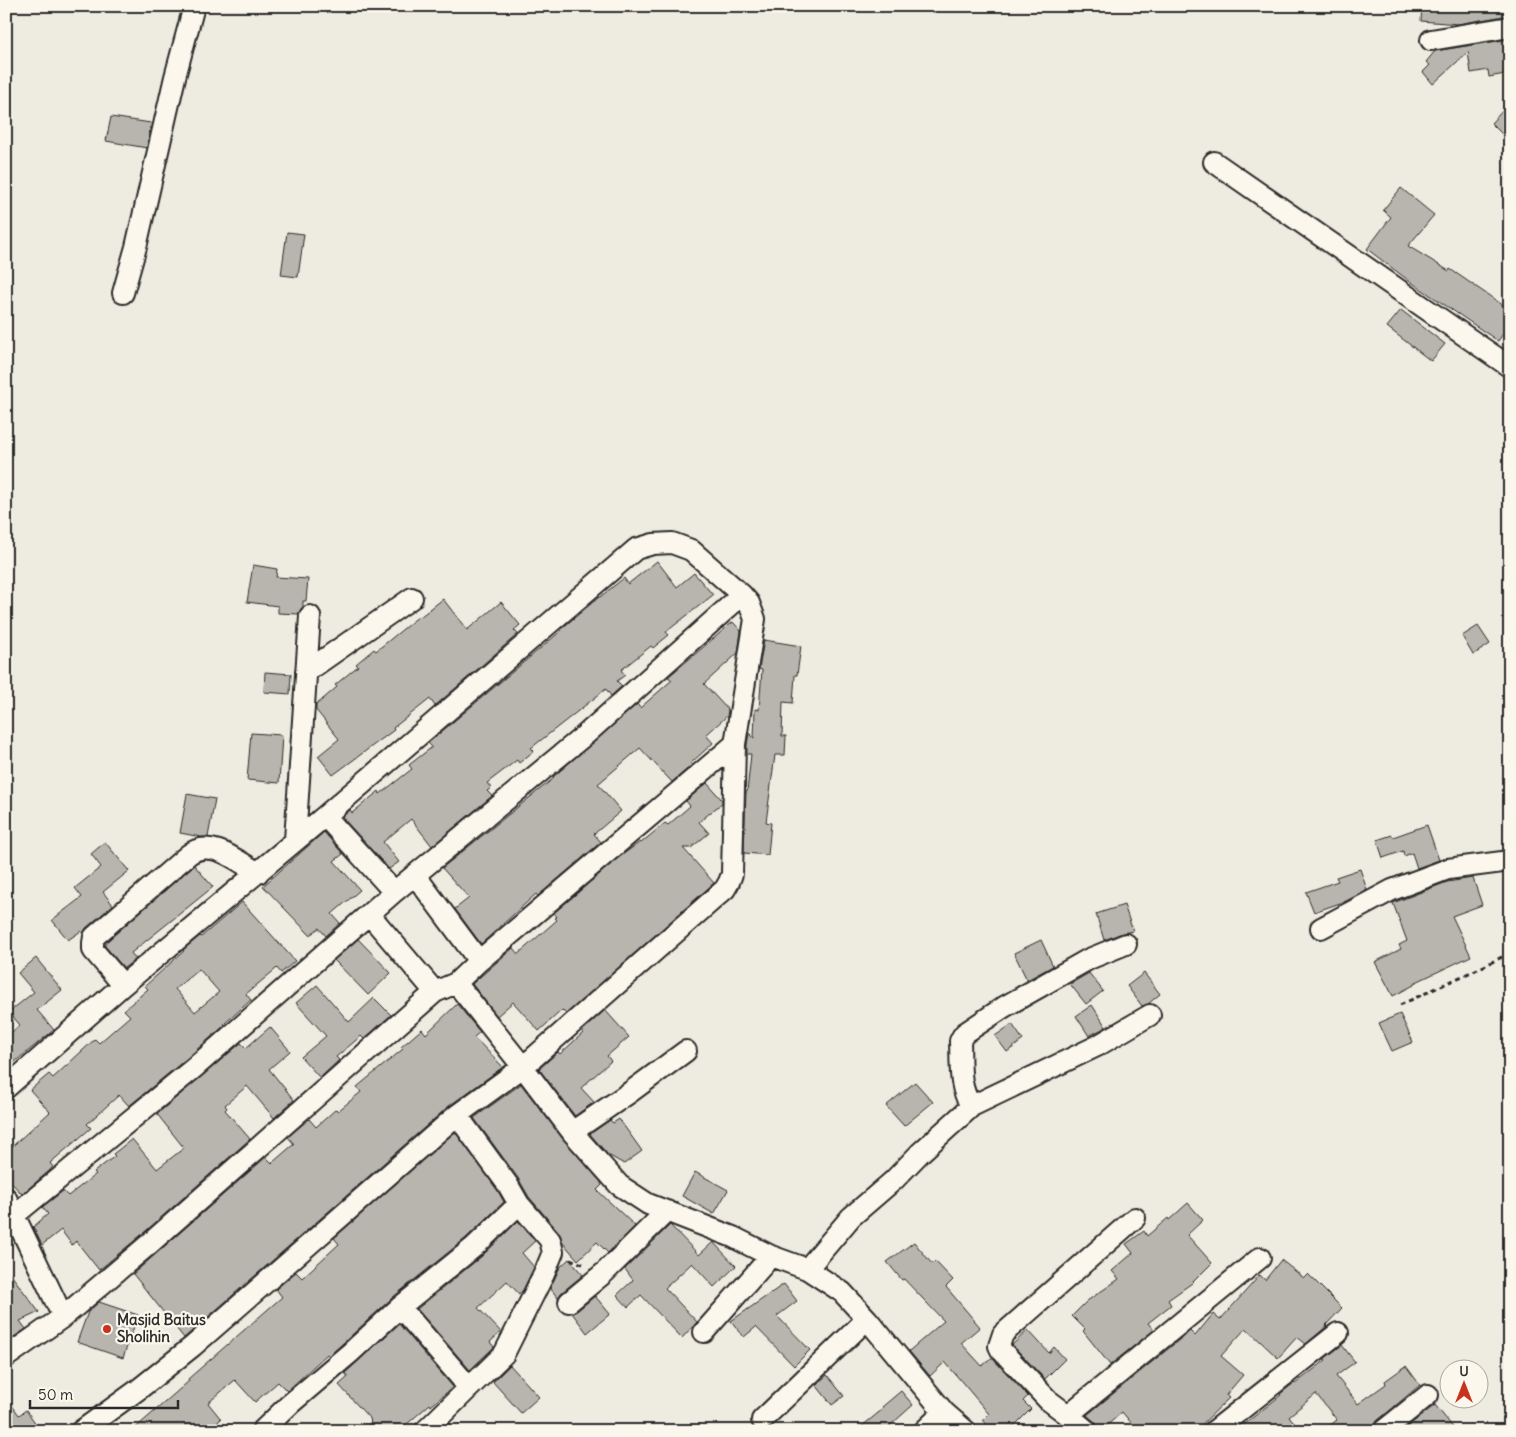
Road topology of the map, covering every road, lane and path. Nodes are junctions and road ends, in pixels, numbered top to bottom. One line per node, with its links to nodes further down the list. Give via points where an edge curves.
1 (194, 6): 5 (street)
2 (1510, 27): 3 (street)
3 (1431, 40)
4 (1214, 162): 6 (street)
5 (123, 293)
6 (1510, 367)
7 (742, 595): 11 (street, via 755,619); 12 (street, via 691,550 672,543 636,549); 16 (street, via 585,735)
8 (412, 598): 10 (street)
9 (310, 616): 10 (street)
10 (306, 672): 13 (street)
11 (735, 744): 22 (street); 29 (street, via 732,874 725,890)
12 (325, 816): 13 (street); 17 (street)
13 (295, 840): 15 (street)
14 (1510, 861): 19 (street, via 1448,869 1392,890)
15 (258, 873): 24 (street); 24 (street, via 224,852 210,848 194,850 94,937 94,950)
16 (415, 875): 17 (street); 22 (street)
17 (394, 892): 18 (street)
18 (369, 914): 25 (street); 35 (street, via 194,1068)
19 (1321, 928)
20 (1126, 944): 31 (street, via 1088,959 1004,1008 962,1037 962,1087)
21 (1510, 953): 26 (path)
22 (480, 961): 23 (street)
23 (456, 983): 25 (street); 29 (street)
24 (123, 985): 30 (street)
25 (435, 992): 45 (street)
26 (1400, 1005)
27 (1150, 1015): 31 (street, via 1097,1046)
28 (686, 1051): 33 (street)
29 (523, 1067): 32 (street); 33 (street)
30 (6, 1088)
31 (972, 1106): 41 (street, via 851,1217)
32 (457, 1115): 34 (street); 55 (street, via 193,1346)
33 (572, 1132): 36 (street, via 619,1185)
34 (519, 1204): 38 (street, via 550,1240); 44 (street, via 474,1248)
35 (9, 1212): 45 (street)
36 (667, 1212): 39 (street, via 733,1237); 42 (street)
37 (1135, 1218): 53 (street, via 1003,1334 1000,1342 1001,1350 1048,1400)
38 (553, 1252): 42 (path); 50 (street, via 504,1354)
39 (771, 1256): 41 (street); 47 (street)
40 (1260, 1258): 53 (street)
41 (807, 1269): 46 (street, via 842,1292)
42 (604, 1273): 43 (street)
43 (569, 1302)
44 (400, 1307): 50 (street); 56 (street)
45 (63, 1317): 49 (street)
46 (867, 1319): 52 (street); 54 (street)
47 (704, 1332)
48 (1338, 1333): 61 (street)
49 (6, 1357)
50 (468, 1389): 57 (street)
51 (1428, 1395): 62 (street)
52 (944, 1412): 58 (street); 59 (street)
53 (1068, 1415): 60 (street)
54 (762, 1420)
55 (85, 1429)
56 (262, 1431)
57 (425, 1431)
58 (924, 1431)
59 (966, 1431)
60 (1087, 1431)
61 (1214, 1431)
62 (1382, 1431)

